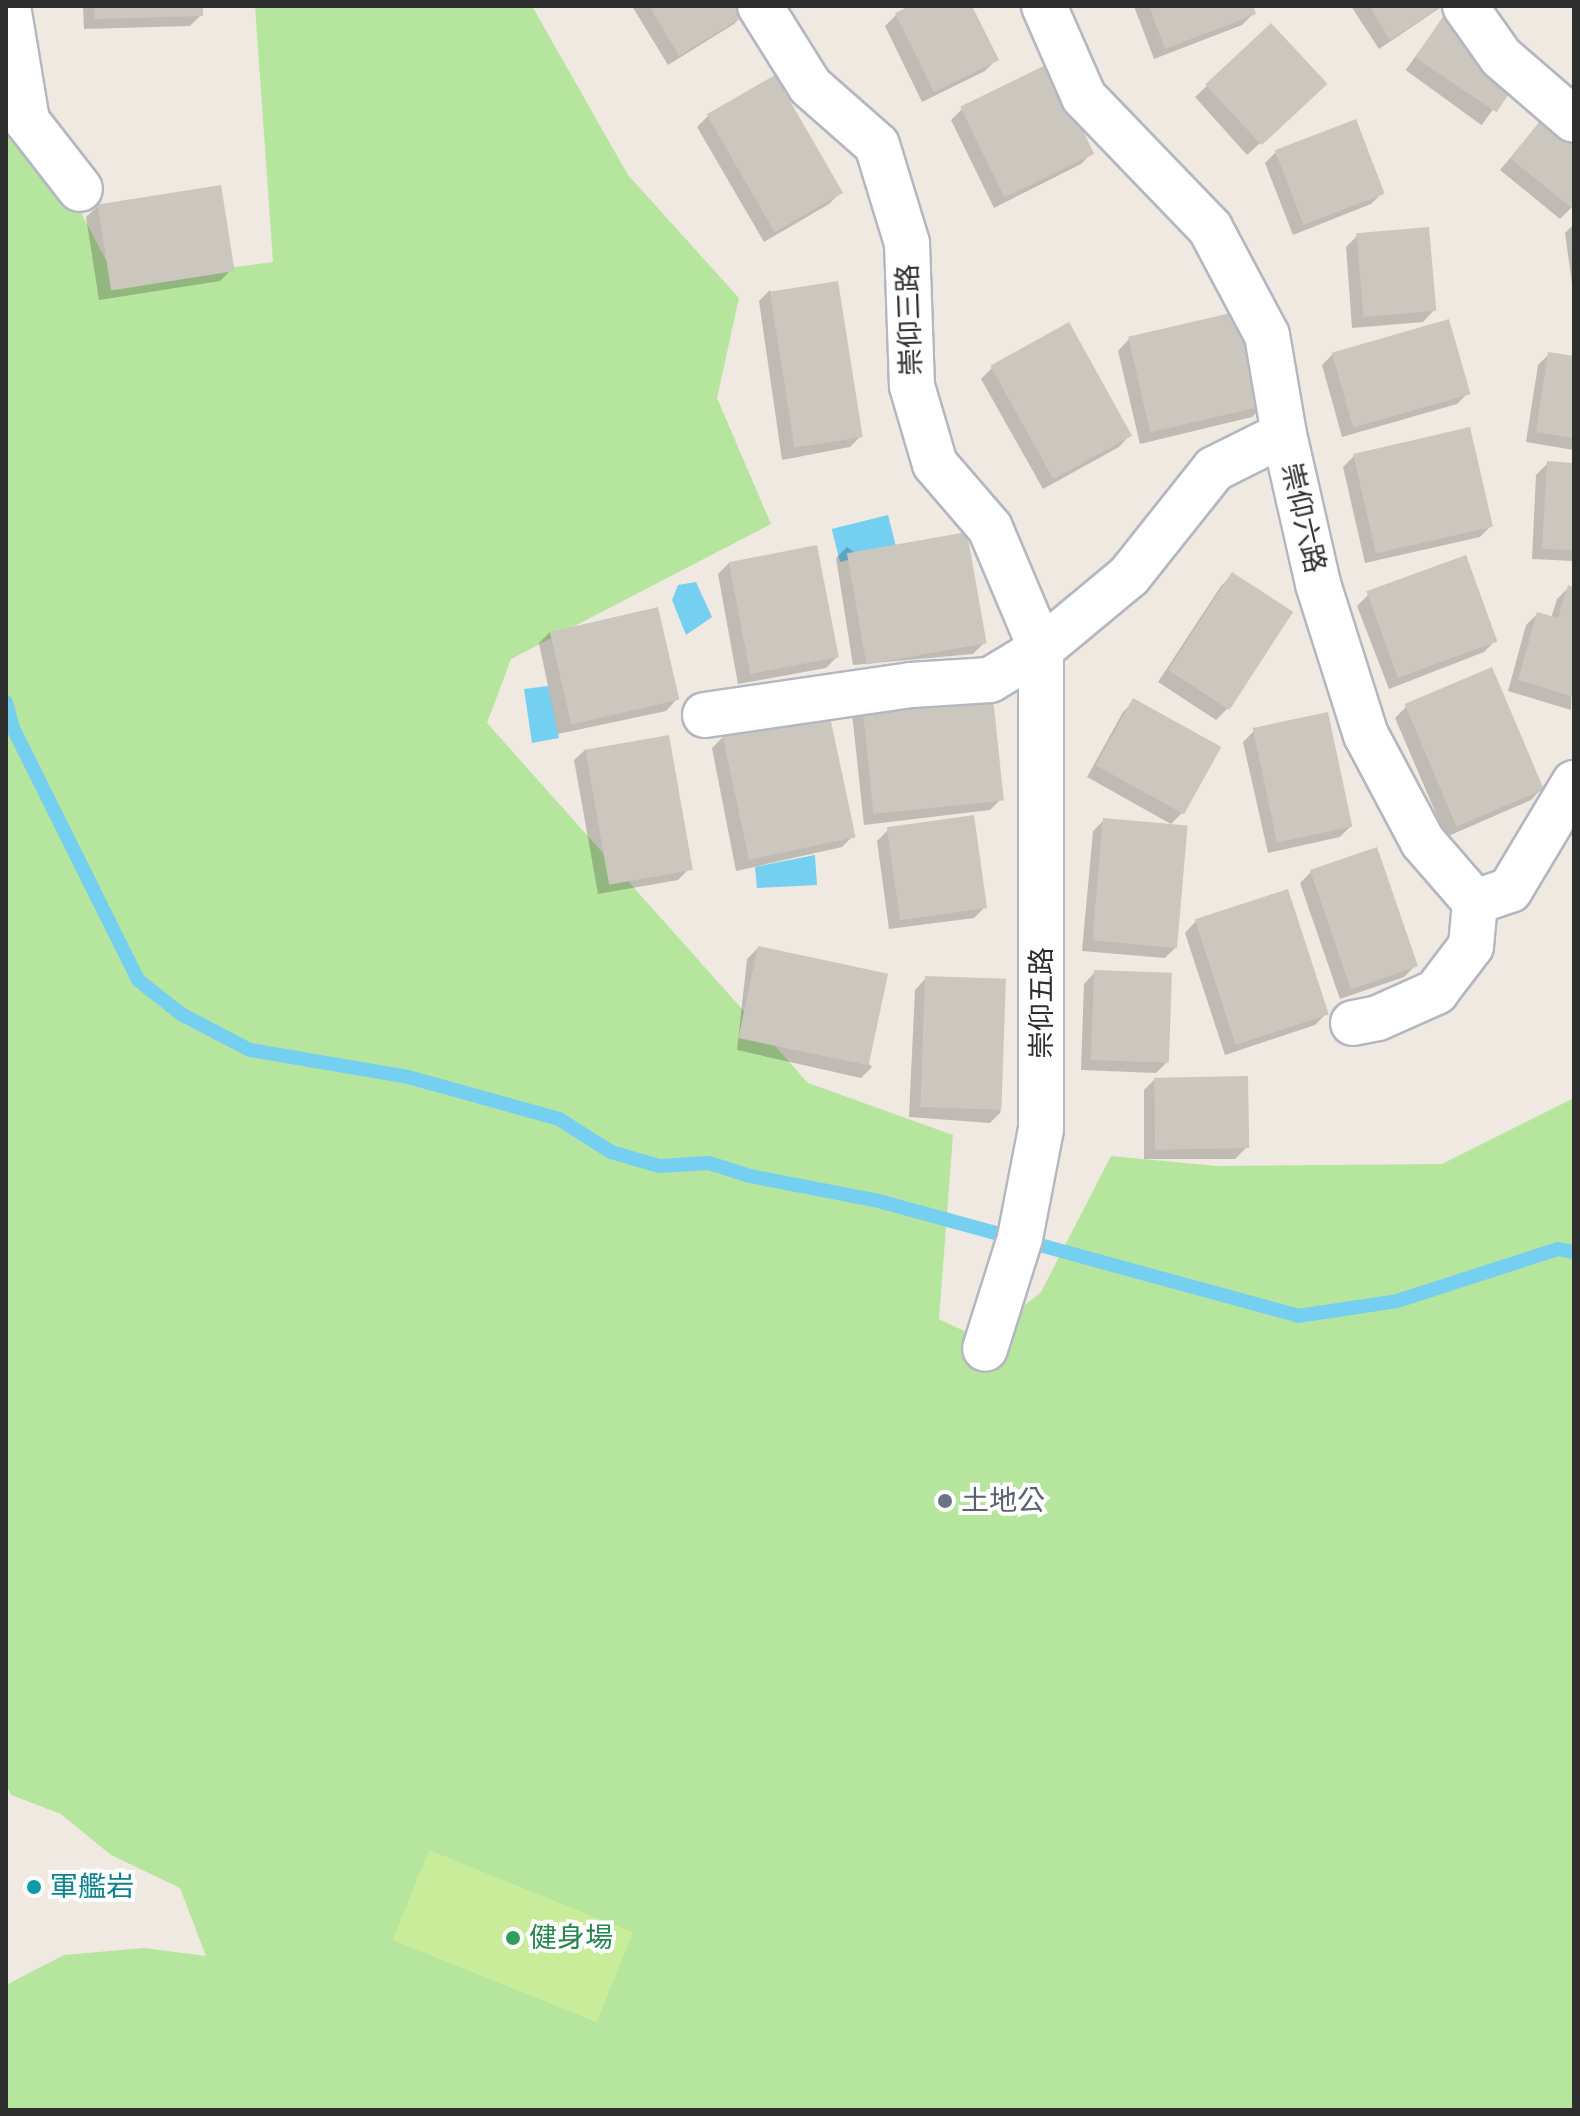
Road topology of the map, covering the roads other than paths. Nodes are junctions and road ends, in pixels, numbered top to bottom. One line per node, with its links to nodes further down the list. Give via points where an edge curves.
1 (8, 6): 6 (street, via 27,121)
2 (760, 6): 8 (street, 崇仰三路, via 810,86 877,145 907,243 912,386 935,464 990,528)
3 (1044, 6): 7 (street, 崇仰六路, via 1084,97 1210,228 1267,335)
4 (1465, 6): 5 (street, via 1501,57)
5 (1574, 120)
6 (80, 189)
7 (1284, 434): 8 (street, via 1214,469 1129,576); 11 (street, 崇仰六路, via 1318,584 1366,735 1423,842)
8 (1041, 649): 9 (street, via 990,680 898,687); 13 (street, 崇仰五路, via 1041,1129 1020,1238)
9 (705, 715)
10 (1574, 783): 11 (street, via 1510,890)
11 (1475, 902): 12 (street, via 1471,946 1436,992 1378,1018)
12 (1353, 1023)
13 (985, 1349)

